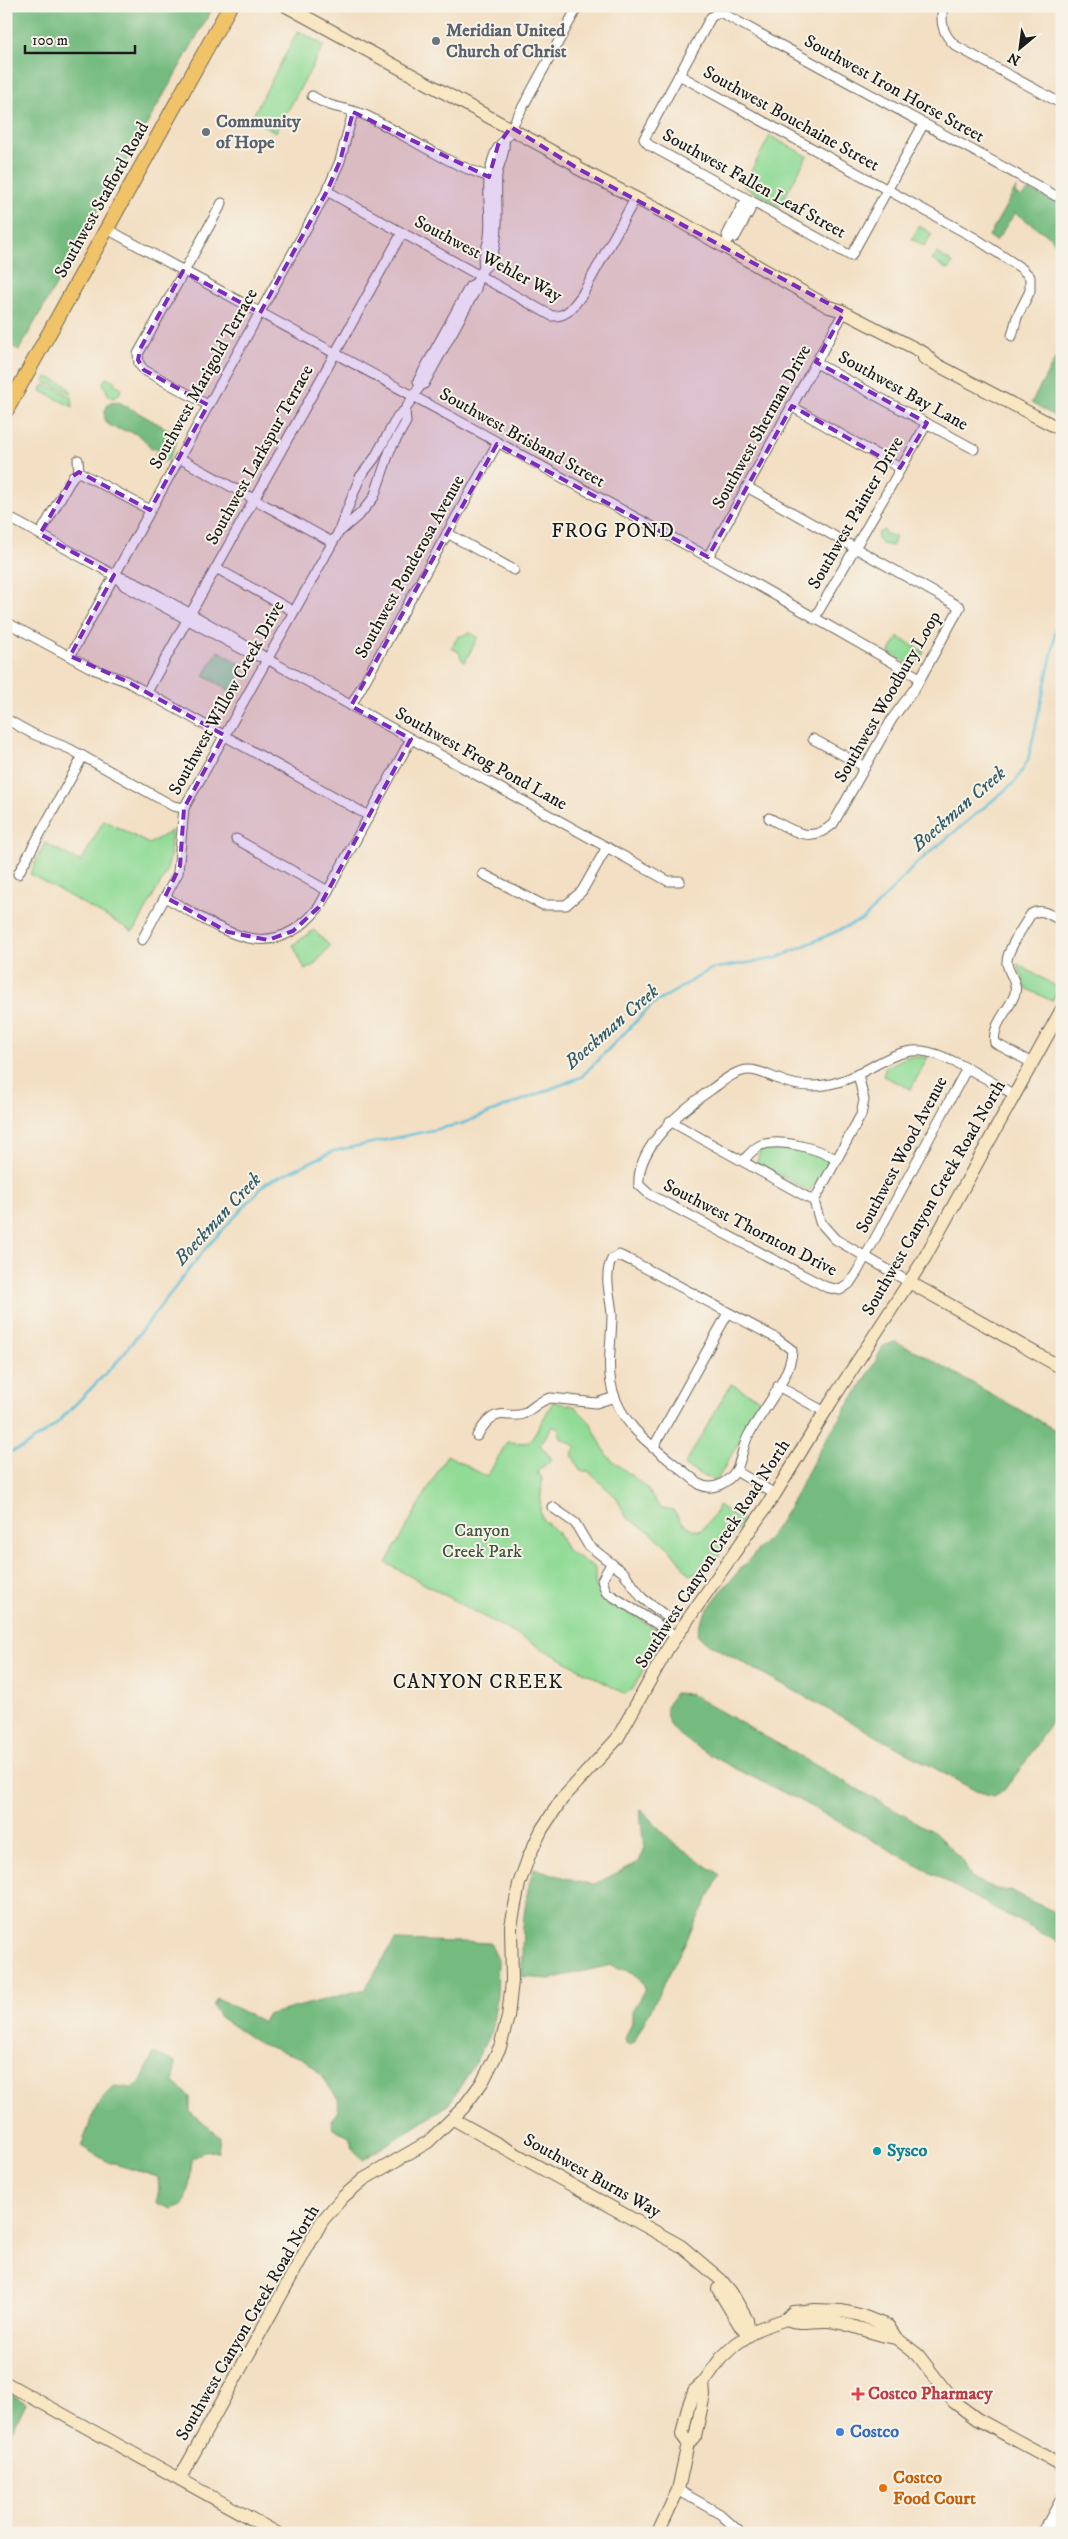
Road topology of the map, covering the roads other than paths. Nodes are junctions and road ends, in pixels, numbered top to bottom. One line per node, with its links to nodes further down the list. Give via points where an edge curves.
1 (230, 6): 19 (main road, Southwest Stafford Road)
2 (286, 6): 10 (main road)
3 (578, 6): 10 (street, Southwest Willow Creek Drive)
4 (943, 6): 7 (street, via 943,28 956,46)
5 (680, 76): 9 (street, Southwest Iron Horse Street, via 711,17 722,12); 13 (street, Southwest Bouchaine Street); 17 (street, Southwest Fallen Leaf Street, via 644,139 648,145)
6 (312, 96): 8 (street, via 327,106)
7 (1062, 104)
8 (353, 112): 12 (street, via 367,116 456,164); 14 (street, Southwest Marigold Terrace, via 340,161)
9 (924, 124): 13 (street); 15 (street, Southwest Iron Horse Street)
10 (511, 128): 11 (street, Southwest Willow Creek Drive); 16 (main road, via 575,164 582,164 621,185 623,190)
11 (504, 141): 12 (street, Southwest Willow Creek Drive, via 498,145); 22 (street, Southwest Willow Creek Drive, via 497,175 498,230 493,255)
12 (490, 177): 22 (street, Southwest Willow Creek Drive, via 491,217 482,262)
13 (887, 190): 17 (street, Southwest Fallen Leaf Street, via 851,256); 27 (street, Southwest Bouchaine Street, via 975,238 1027,273 1030,291)
14 (327, 191): 20 (street, Southwest Wehler Way); 26 (street, Southwest Marigold Terrace)
15 (1056, 196)
16 (636, 197): 21 (main road); 24 (street, Southwest Wehler Way, via 582,295 566,314 552,316)
17 (750, 201): 21 (street, via 750,210 735,237)
18 (222, 203): 23 (street)
19 (107, 229): 23 (street, Southwest Brisband Street); 34 (main road, Southwest Stafford Road)
20 (402, 233): 24 (street, Southwest Wehler Way); 28 (street, Southwest Larkspur Terrace)
21 (727, 243): 25 (main road, via 789,282 796,282 832,302)
22 (484, 267): 24 (street, Southwest Willow Creek Drive)
23 (183, 271): 26 (street, Southwest Brisband Street); 31 (street, via 140,349 138,360 144,370)
24 (478, 280): 30 (street, Southwest Willow Creek Drive, via 424,384)
25 (842, 311): 29 (street, Southwest Sherman Drive); 36 (main road)
26 (260, 313): 28 (street, Southwest Brisband Street); 31 (street, Southwest Marigold Terrace)
27 (1012, 336)
28 (334, 354): 30 (street, Southwest Brisband Street); 44 (street, Southwest Larkspur Terrace)
29 (816, 363): 32 (street, Southwest Sherman Drive); 35 (street, Southwest Bay Lane)
30 (413, 397): 33 (street, Southwest Willow Creek Drive); 37 (street, Southwest Brisband Street)
31 (208, 405): 39 (street, Southwest Marigold Terrace)
32 (792, 406): 41 (street); 43 (street, Southwest Sherman Drive)
33 (405, 410): 47 (street, Southwest Willow Creek Drive, via 360,477); 47 (street, Southwest Willow Creek Drive, via 406,422 390,450 374,497)
34 (6, 411)
35 (927, 423): 38 (street, Southwest Bay Lane); 41 (street, Southwest Painter Drive)
36 (1062, 430)
37 (497, 444): 49 (street, Southwest Ponderosa Avenue); 52 (street, Southwest Brisband Street)
38 (974, 449)
39 (179, 458): 44 (street); 45 (street, Southwest Marigold Terrace)
40 (78, 460): 42 (street)
41 (900, 468): 51 (street, Southwest Painter Drive)
42 (79, 472): 45 (street); 48 (street, via 73,476)
43 (747, 487): 51 (street, Southwest Woodbury Loop); 52 (street, Southwest Sherman Drive)
44 (254, 499): 50 (street); 53 (street, Southwest Larkspur Terrace)
45 (150, 510): 55 (street, Southwest Marigold Terrace)
46 (6, 516): 48 (street, Southwest Frog Pond Lane)
47 (338, 533): 50 (street, Southwest Willow Creek Drive)
48 (40, 534): 55 (street, Southwest Frog Pond Lane)
49 (447, 534): 54 (street); 64 (street, Southwest Ponderosa Avenue)
50 (332, 542): 56 (street, Southwest Willow Creek Drive)
51 (855, 549): 58 (street, Southwest Painter Drive); 62 (street, Southwest Woodbury Loop, via 960,607)
52 (708, 557): 58 (street, Southwest Brisband Street)
53 (216, 568): 56 (street); 57 (street, Southwest Larkspur Terrace)
54 (514, 570)
55 (114, 575): 57 (street, Southwest Frog Pond Lane, via 128,579); 60 (street, Southwest Marigold Terrace)
56 (293, 611): 61 (street, Southwest Willow Creek Drive)
57 (189, 616): 61 (street, Southwest Frog Pond Lane, via 253,656); 63 (street, Southwest Larkspur Terrace)
58 (814, 618): 62 (street, Southwest Brisband Street)
59 (6, 622): 60 (street)
60 (70, 656): 63 (street)
61 (267, 658): 64 (street, Southwest Frog Pond Lane); 66 (street, Southwest Willow Creek Drive)
62 (920, 678): 70 (street, Southwest Woodbury Loop)
63 (147, 692): 66 (street)
64 (351, 706): 67 (street, Southwest Frog Pond Lane)
65 (6, 718): 69 (street)
66 (224, 735): 71 (street, Southwest Willow Creek Drive); 72 (street)
67 (411, 739): 72 (street); 75 (street, Southwest Frog Pond Lane)
68 (813, 739): 70 (street)
69 (83, 756): 71 (street, via 173,806); 76 (street)
70 (865, 767): 73 (street, Southwest Woodbury Loop, via 837,818 826,831 816,835 802,834)
71 (184, 808): 80 (street, Southwest Willow Creek Drive, via 180,866)
72 (369, 816): 79 (street)
73 (769, 818)
74 (236, 839): 79 (street)
75 (607, 847): 77 (street, via 582,891 566,905 542,905); 78 (street, Southwest Frog Pond Lane, via 668,882)
76 (18, 874)
77 (483, 874)
78 (680, 881)
79 (328, 891): 80 (street, via 303,924 282,937 268,940 228,932)
80 (165, 897): 82 (street, Southwest Willow Creek Drive)
81 (1062, 921): 84 (street, via 1037,910 1031,914 1008,956 1015,993 994,1037 995,1043)
82 (142, 940)
83 (1062, 1009): 84 (main road, Southwest Canyon Creek Road North)
84 (1032, 1063): 87 (main road, Southwest Canyon Creek Road North)
85 (966, 1070): 86 (street, Southwest Thornton Drive, via 934,1053 915,1050 903,1052); 87 (street, Southwest Thornton Drive); 92 (street, Southwest Wood Avenue)
86 (858, 1074): 88 (street, Southwest Thornton Drive, via 838,1082 811,1086 792,1084 756,1071 742,1071); 90 (street, via 864,1107)
87 (1015, 1095): 93 (main road, Southwest Canyon Creek Road North)
88 (670, 1121): 89 (street); 92 (street, Southwest Thornton Drive, via 638,1176 639,1185 649,1194 833,1290 845,1287)
89 (744, 1160): 90 (street, via 760,1145 775,1143 820,1150); 91 (street)
90 (837, 1160): 91 (street)
91 (814, 1201): 92 (street, via 819,1219 830,1234)
92 (866, 1256): 93 (street)
93 (909, 1282): 95 (main road); 98 (main road, Southwest Canyon Creek Road North)
94 (728, 1313): 96 (street, via 792,1350 792,1358); 97 (street, via 624,1257 619,1255 612,1259 607,1275 612,1312 610,1376); 100 (street)
95 (1062, 1368)
96 (778, 1386): 98 (street); 101 (street, via 749,1435)
97 (615, 1396): 99 (street, via 596,1403 544,1400 517,1416 492,1417); 100 (street, via 636,1432)
98 (825, 1412): 102 (main road, Southwest Canyon Creek Road North)
99 (478, 1436)
100 (653, 1448): 101 (street, via 704,1487 717,1486)
101 (736, 1471): 102 (street)
102 (775, 1494): 106 (main road, Southwest Canyon Creek Road North)
103 (552, 1506): 104 (street, via 575,1523 588,1545)
104 (611, 1564): 105 (street, via 624,1573 642,1598); 106 (street, via 602,1580 606,1592)
105 (666, 1616)
106 (676, 1636): 107 (main road, Southwest Canyon Creek Road North, via 621,1733 556,1807 532,1847 513,1911 511,1990 502,2039 483,2081)
107 (454, 2119): 108 (main road, Southwest Burns Way, via 666,2236 721,2280 740,2306 747,2320); 111 (main road, Southwest Canyon Creek Road North, via 428,2142 351,2189 322,2221)
108 (749, 2335): 110 (main road, via 786,2319 793,2312 805,2310 842,2311 878,2321 888,2326 896,2338 918,2356 954,2402 966,2412); 112 (main road, via 722,2358 694,2391 682,2435 688,2443)
109 (6, 2383): 111 (main road)
110 (1062, 2465)
111 (180, 2478): 115 (main road)
112 (678, 2490): 116 (main road); 117 (street, via 720,2514)
113 (1062, 2498): 118 (street)
114 (1062, 2512): 119 (street)
115 (277, 2533)
116 (658, 2533)
117 (741, 2533)
118 (1042, 2533)
119 (1050, 2533)

